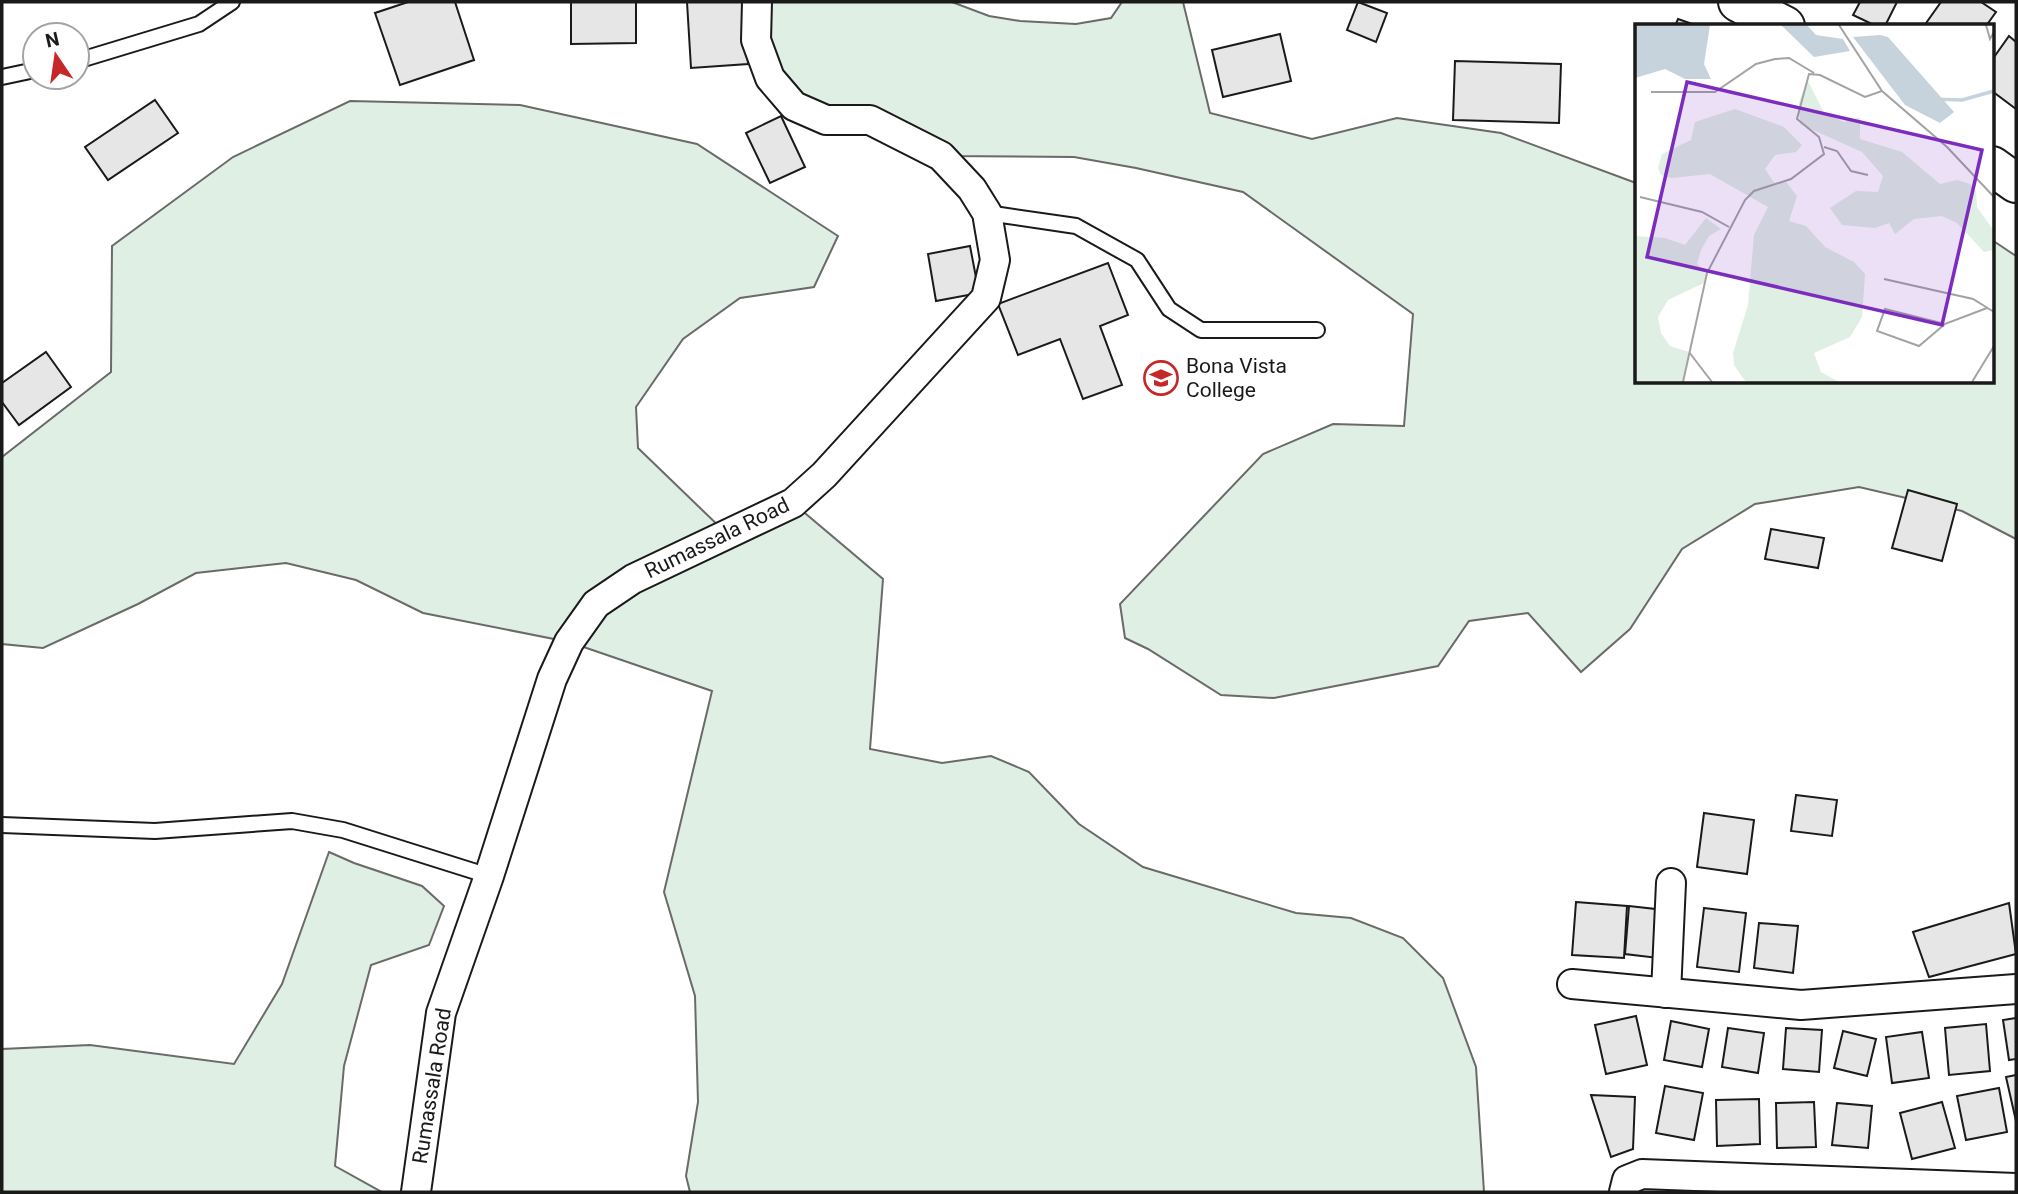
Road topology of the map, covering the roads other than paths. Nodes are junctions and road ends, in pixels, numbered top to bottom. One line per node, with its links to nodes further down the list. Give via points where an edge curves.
1 (232, 2): 5 (lane, via 199,24)
2 (757, 2): 10 (street, Rumassala Road, via 756,40 770,78 794,106 827,120 870,120 942,156)
3 (1738, 2): 4 (highway)
4 (1781, 24)
5 (91, 57)
6 (21, 73): 7 (lane)
7 (2, 76)
8 (1994, 167): 9 (highway)
9 (2016, 183)
10 (987, 213): 11 (lane, via 1076,226 1137,260 1169,309 1201,330); 13 (street, Rumassala Road, via 995,260 986,298 824,475 793,503 633,579 596,604 569,642 552,679)
11 (1317, 330)
12 (2, 825): 13 (lane, via 155,831 292,821 343,830)
13 (489, 876): 19 (street, Rumassala Road, via 441,1013)
14 (1671, 883): 17 (street)
15 (1573, 984): 17 (street)
16 (2016, 989): 17 (street, via 1801,1004)
17 (1666, 993)
18 (2016, 1188): 20 (street, via 1643,1174 1627,1180)
19 (415, 1192)
20 (1624, 1192)

